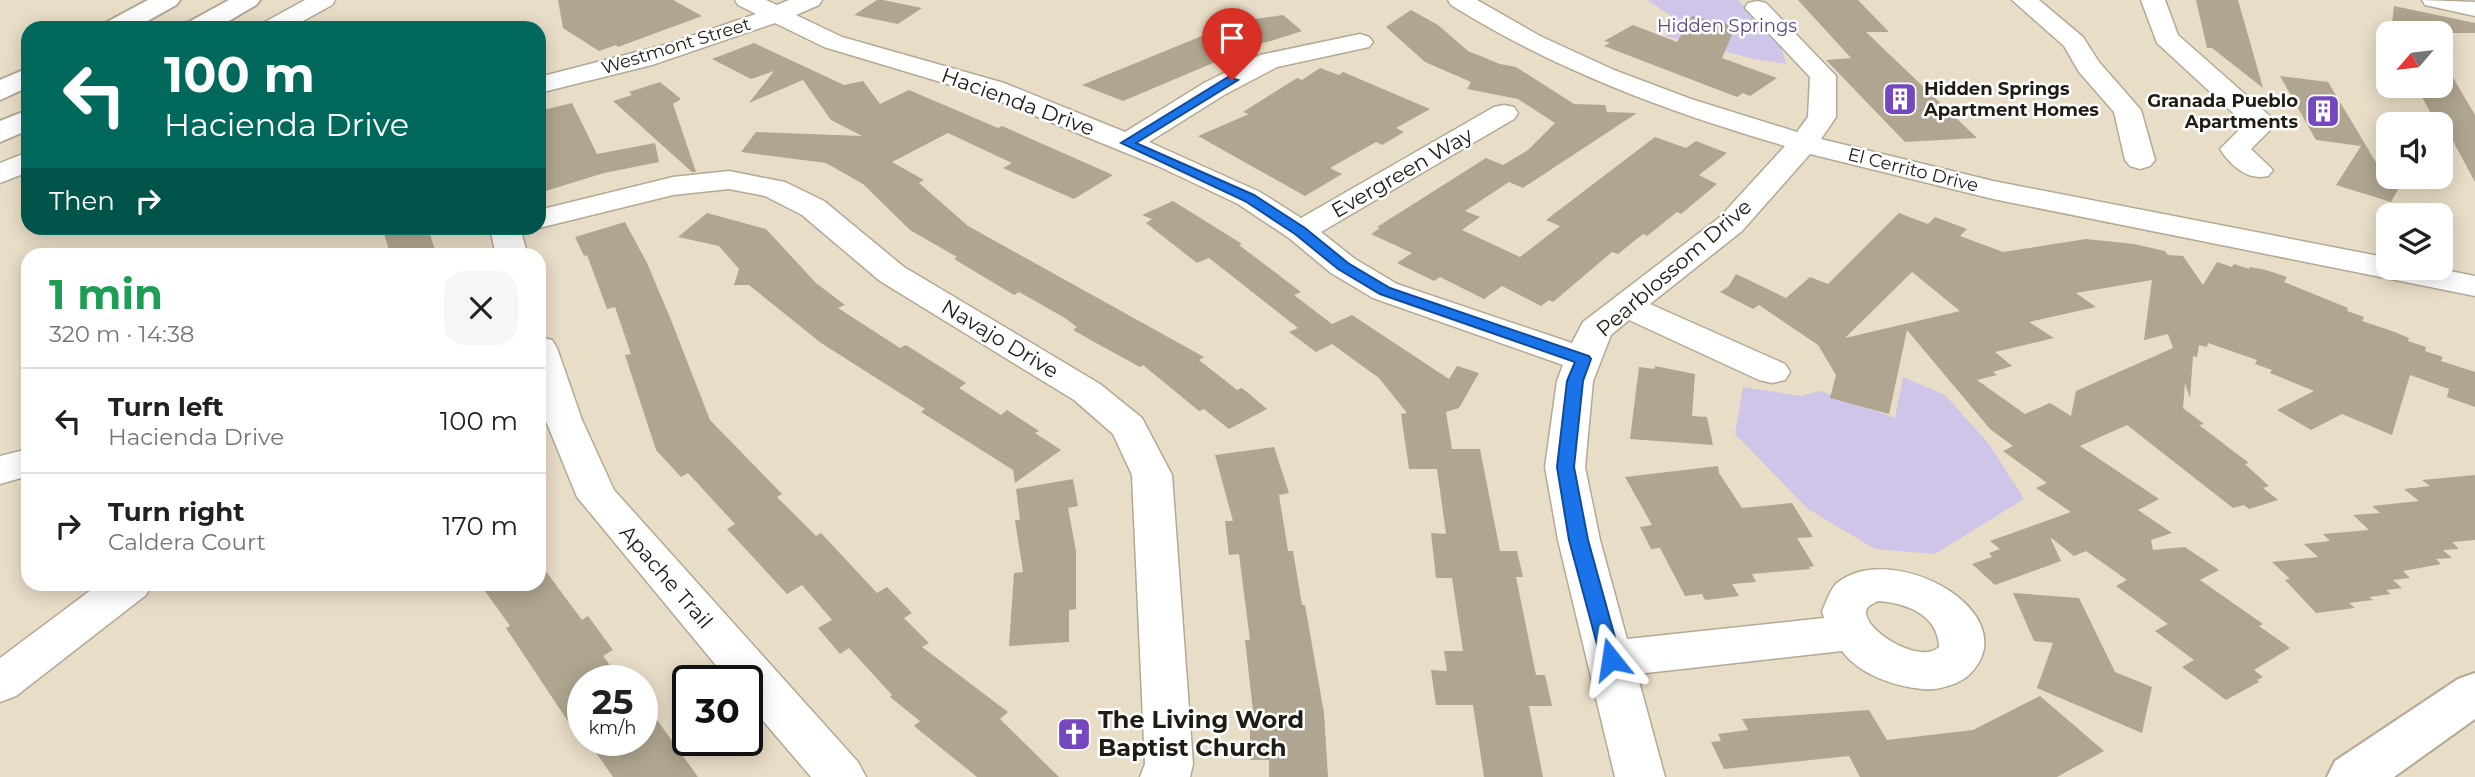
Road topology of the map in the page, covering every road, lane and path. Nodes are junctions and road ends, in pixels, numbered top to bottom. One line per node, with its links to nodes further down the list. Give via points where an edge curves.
1 (167, 0): 14 (main road)
2 (247, 0): 15 (main road)
3 (323, 0): 16 (street)
4 (747, 0): 13 (street, Hacienda Drive)
5 (810, 0): 13 (street, Westmont Street)
6 (1460, 0): 23 (street, El Cerrito Drive, via 1573,64 1695,110)
7 (2024, 0): 24 (street, via 2074,42 2088,66 2127,110)
8 (2153, 0): 25 (street, via 2166,38 2262,124 2234,149)
9 (2434, 0): 12 (street)
10 (2475, 3): 12 (street)
11 (1757, 8): 23 (street, Pearblossom Drive, via 1823,76 1822,117)
12 (2475, 9)
13 (776, 15): 19 (street, Westmont Street, via 648,57); 22 (street, Hacienda Drive, via 833,42 994,89)
14 (129, 21)
15 (210, 21)
16 (285, 21)
17 (1360, 42): 22 (street, via 1269,61)
18 (21, 80): 20 (main road)
19 (546, 83)
20 (0, 91)
21 (1504, 113): 27 (street, Evergreen Way)
22 (1127, 143): 27 (street, Hacienda Drive, via 1250,198)
23 (1804, 143): 28 (street, El Cerrito Drive, via 1925,175); 31 (street, Pearblossom Drive, via 1731,223)
24 (2140, 160)
25 (2258, 170)
26 (546, 217): 43 (street, Navajo Drive, via 673,186 729,180 774,188 813,208 892,274 1087,392 1129,427 1152,475 1169,764)
27 (1300, 231): 32 (street, Hacienda Drive, via 1343,266 1385,291)
28 (2376, 265)
29 (2446, 280): 30 (street, El Cerrito Drive)
30 (2475, 286)
31 (1626, 306): 32 (street, Pearblossom Drive, via 1595,330); 34 (street)
32 (1583, 359): 39 (street, Pearblossom Drive, via 1575,381 1565,467 1578,540)
33 (546, 369): 42 (street, Apache Trail, via 597,497)
34 (1772, 372)
35 (21, 464): 36 (street)
36 (0, 470)
37 (122, 591): 40 (street)
38 (1850, 633): 39 (street)
39 (1611, 659): 44 (street, Pearblossom Drive)
40 (0, 683)
41 (2475, 693): 45 (main road)
42 (841, 777)
43 (1165, 777)
44 (1640, 777)
45 (2353, 777)

